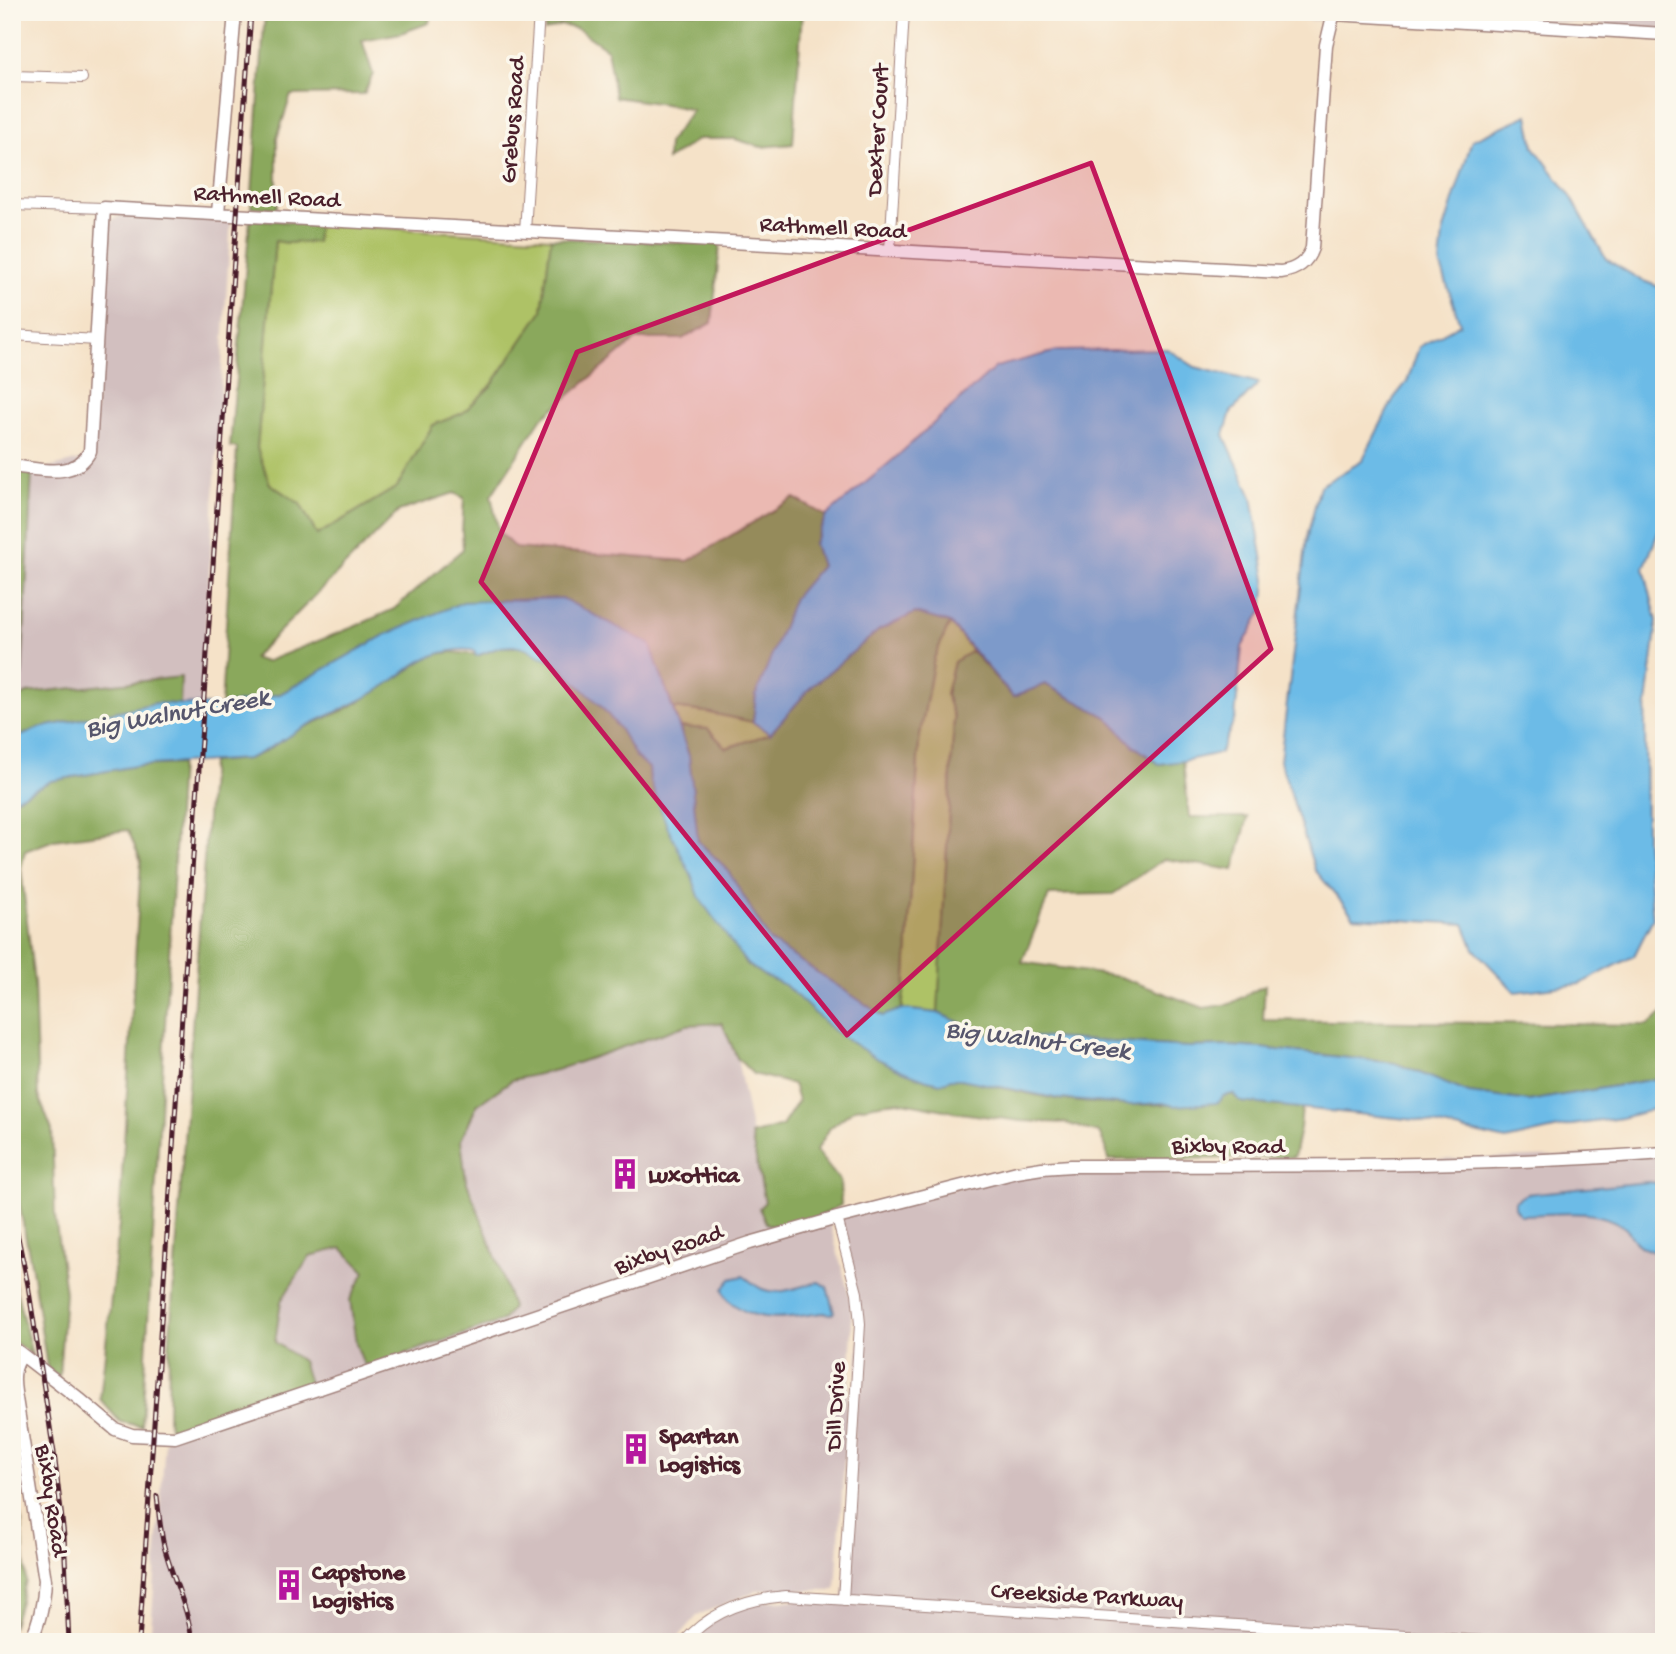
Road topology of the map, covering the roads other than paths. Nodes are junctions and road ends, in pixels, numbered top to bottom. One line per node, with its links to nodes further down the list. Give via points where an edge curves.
1 (235, 12): 10 (street)
2 (539, 12): 11 (street, Grebus Road)
3 (904, 12): 12 (street, Dexter Court)
4 (1334, 13): 5 (street, Rathmell Road); 12 (street, Rathmell Road, via 1326,45 1314,240 1309,256 1297,268 1281,272)
5 (1664, 34)
6 (12, 76): 7 (street)
7 (82, 78)
8 (12, 205): 9 (street)
9 (104, 208): 10 (street, Rathmell Road); 14 (street)
10 (218, 214): 11 (street, Rathmell Road)
11 (525, 231): 12 (street, Rathmell Road)
12 (890, 250)
13 (12, 335): 14 (street)
14 (97, 340): 15 (street, via 92,440 84,461 61,470)
15 (12, 466)
16 (1664, 1153): 17 (street, Bixby Road, via 1550,1161 1042,1168)
17 (837, 1218): 18 (street, Bixby Road, via 737,1247 175,1437 115,1430); 19 (street, Dill Drive, via 857,1293 860,1324)
18 (17, 1351): 20 (street, Bixby Road, via 15,1392 45,1580 42,1611)
19 (843, 1600): 21 (street, Creekside Parkway, via 786,1596 751,1601 703,1624); 22 (street, Creekside Parkway)
20 (30, 1642)
21 (684, 1642)
22 (1499, 1642)

